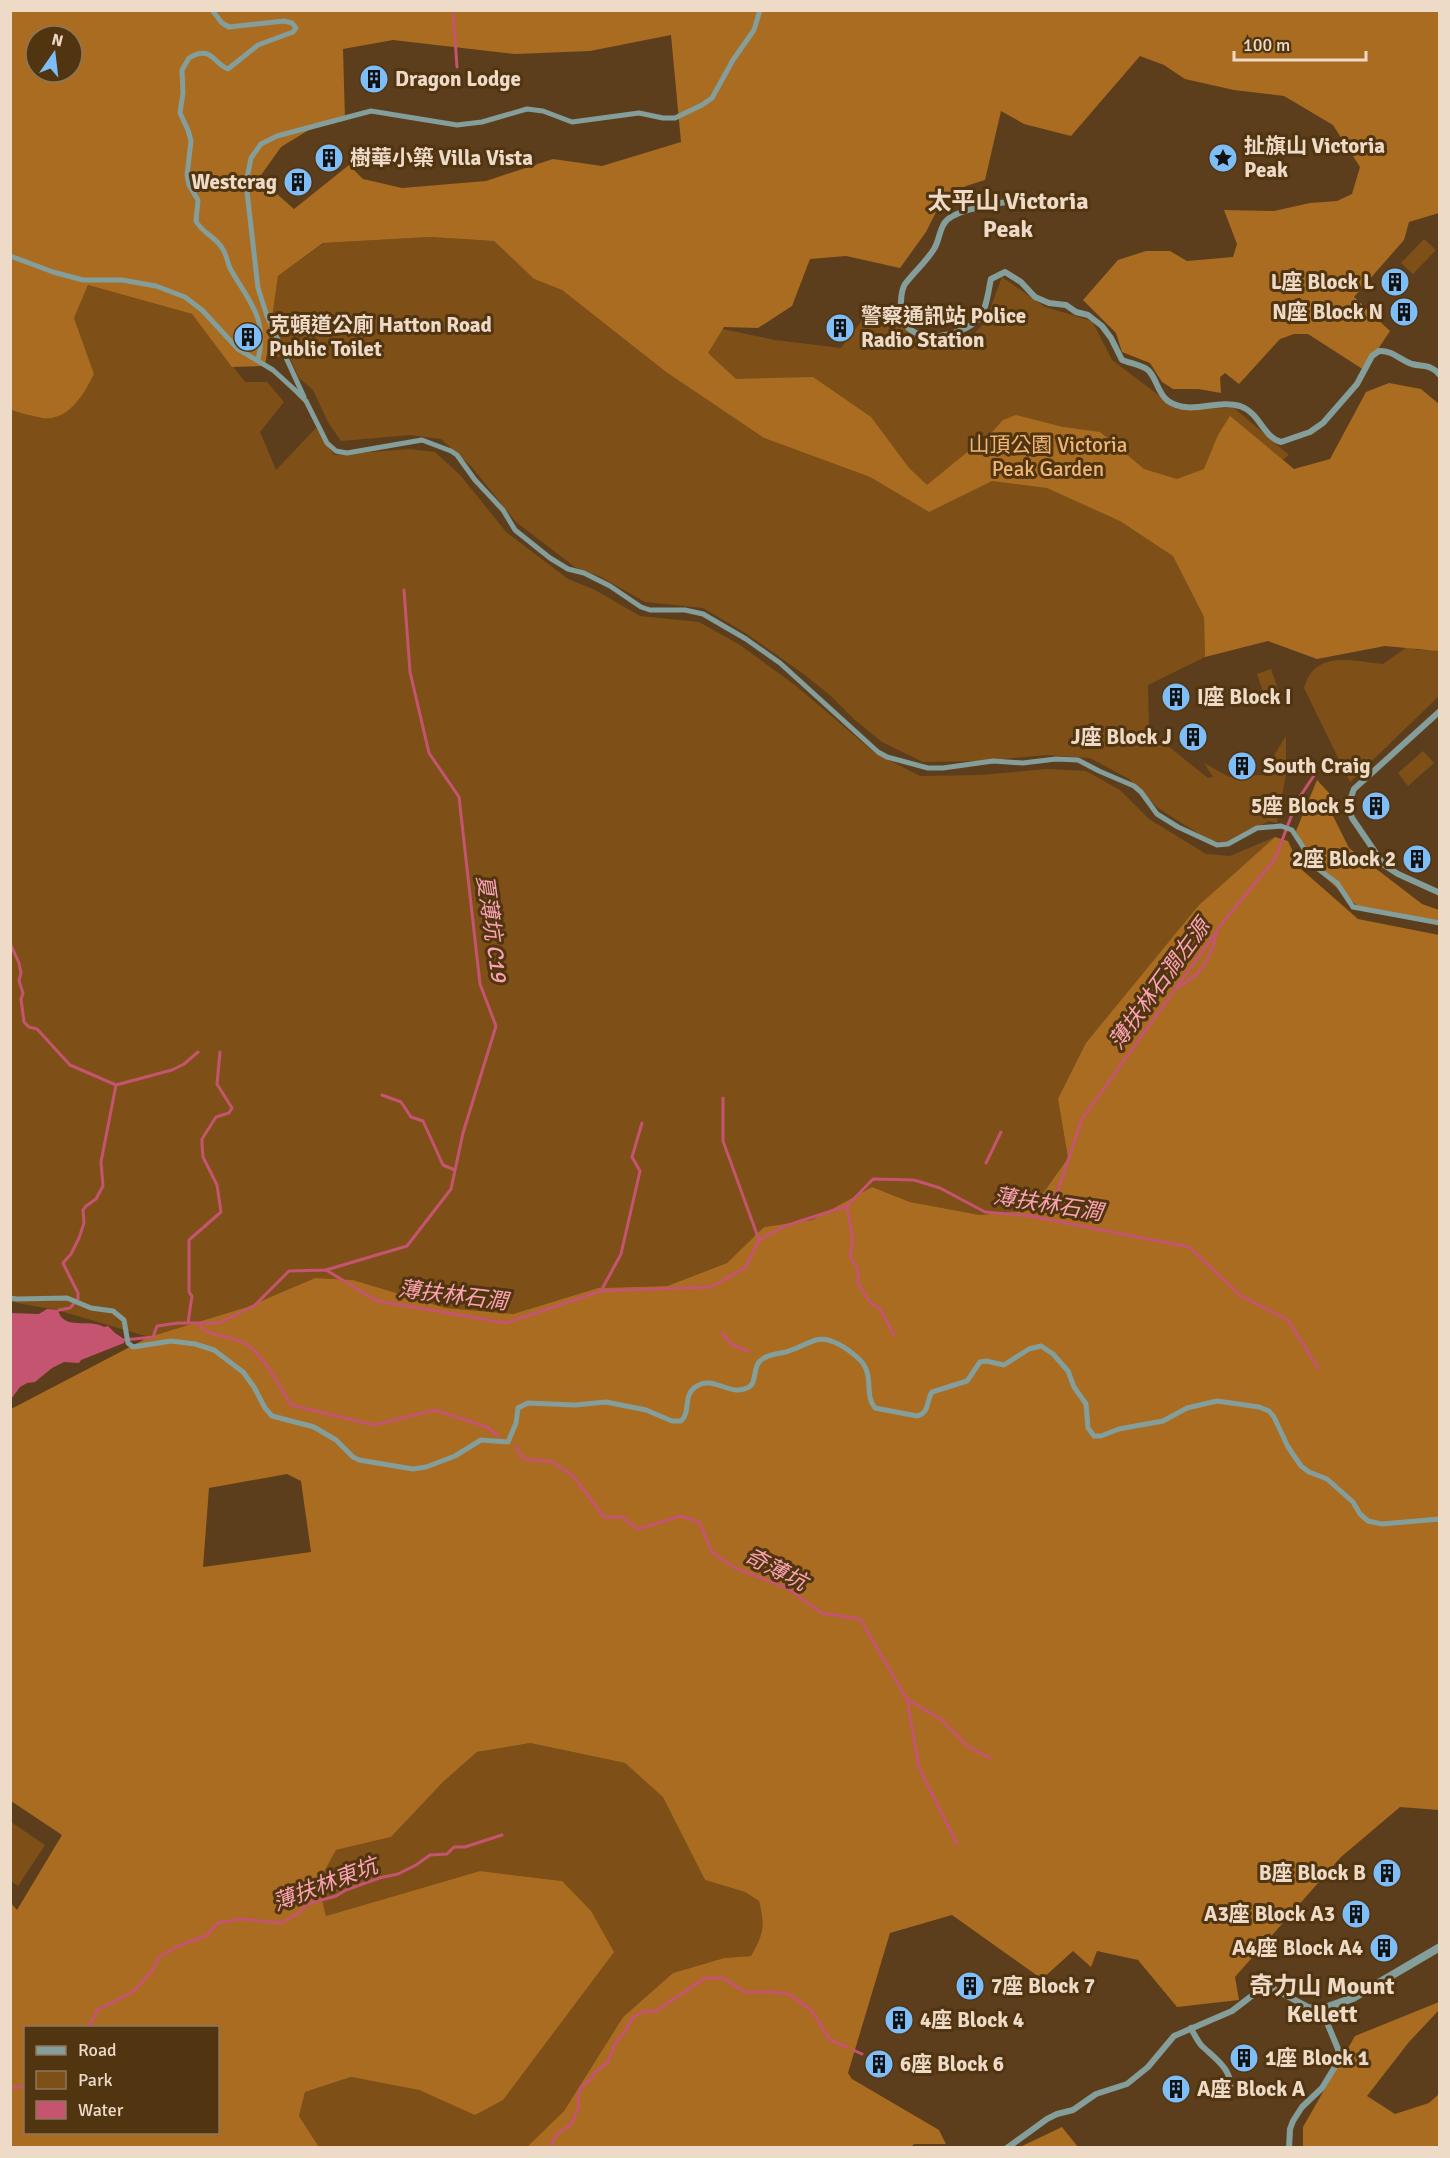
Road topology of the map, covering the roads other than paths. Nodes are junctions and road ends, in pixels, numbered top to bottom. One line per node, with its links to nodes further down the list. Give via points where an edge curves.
1 (212, 10): 5 (street, via 229,27 284,21 296,28 259,44 228,69 214,57 200,54 189,58 182,70 180,113 191,141 187,175 198,200 196,221 222,247 258,320 262,340)
2 (760, 10): 7 (street, via 755,29 712,98 675,118 639,112 572,122 527,109 478,123 453,125 371,111 277,136 261,144 250,161 246,183 258,288)
3 (1040, 197): 6 (street, via 965,210 947,220 935,249 904,285 903,321 921,335 948,336 971,325 981,317 991,279 1005,272 1022,282 1035,297 1066,305 1102,326 1122,360 1146,368 1168,401 1189,408 1241,406 1281,442 1323,423 1379,351 1428,366)
4 (10, 256): 5 (street, via 83,280 122,280 174,291 197,306 235,346)
5 (258, 360): 7 (street)
6 (1440, 375)
7 (306, 401): 10 (street, via 327,442 340,453 422,440 453,452 503,510 515,530 550,558 610,585 641,608 703,614 746,639 780,663 887,757 928,768 993,760 1023,763 1075,759 1136,787 1157,814 1213,844 1226,844 1253,829 1276,826 1292,831 1310,863 1336,883 1353,907)
8 (1440, 711): 9 (street, via 1354,789 1349,811 1384,865)
9 (1440, 893)
10 (1440, 923)
11 (10, 1298): 12 (street, via 72,1299 91,1308 113,1311 124,1323 128,1343 133,1347 171,1341 207,1347 243,1372 273,1416 314,1427 359,1460 414,1469 455,1456 481,1440 508,1442 518,1408 528,1403 606,1402 681,1421 686,1414 688,1395 697,1386 712,1383 746,1389 763,1358 819,1340 843,1347 864,1364 875,1408 917,1416 926,1410 932,1392 967,1381 980,1362 1004,1365 1038,1345 1053,1354 1068,1371 1086,1404 1088,1428 1094,1436 1163,1420 1187,1408 1217,1401 1259,1407 1275,1417 1301,1466 1328,1479 1368,1521 1382,1524)
12 (1440, 1519)
13 (1440, 1947): 14 (street, via 1353,1998)
14 (1325, 2008): 15 (street, via 1308,2007 1264,1987 1232,2011); 18 (street, via 1339,2060 1322,2088 1293,2121)
15 (1191, 2028): 16 (street, via 1224,2068); 17 (street, via 1170,2040 1148,2067 1126,2084 1047,2118)
16 (1230, 2089)
17 (1007, 2148)
18 (1290, 2148)

